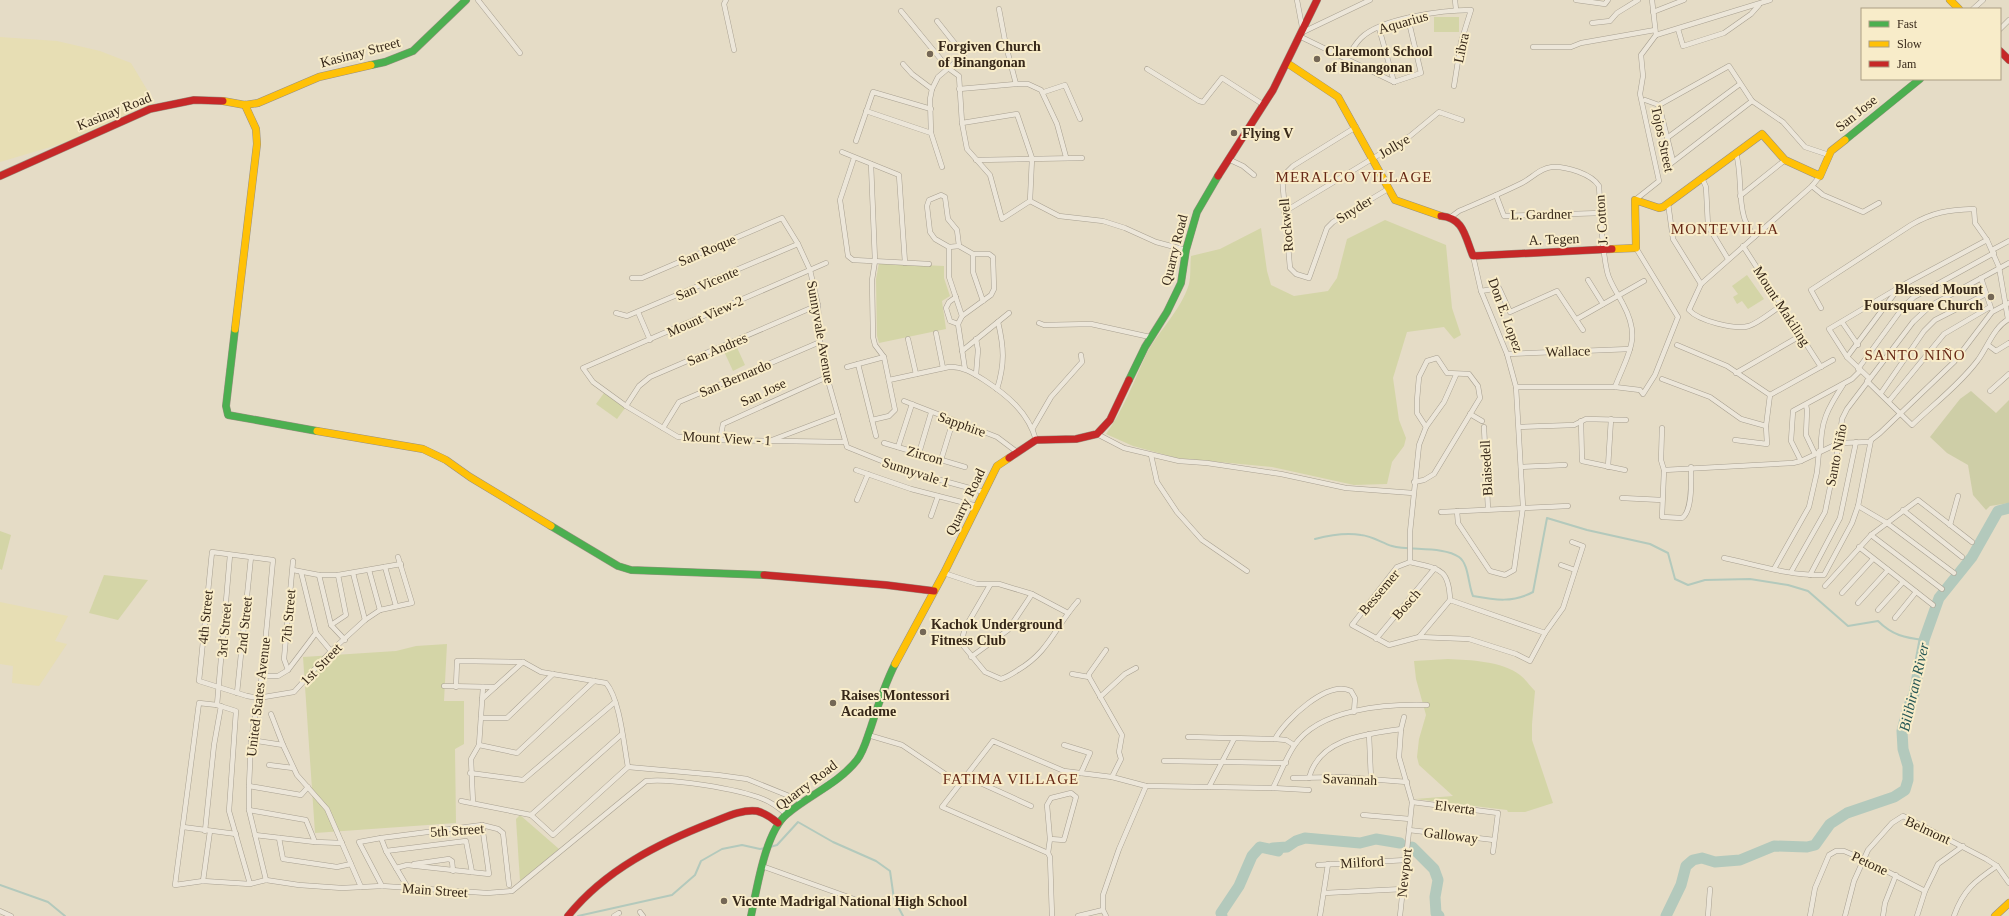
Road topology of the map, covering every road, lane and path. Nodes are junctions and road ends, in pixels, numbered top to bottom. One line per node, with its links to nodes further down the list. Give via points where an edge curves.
1 (466, 0): 53 (street, Kasinay Street, via 413,51 385,62 319,77 258,103)
2 (478, 0): 37 (street)
3 (726, 0): 36 (street, via 724,4)
4 (1297, 0): 33 (street)
5 (1318, 0): 33 (street, Quarry Road)
6 (1370, 0): 33 (street)
7 (1455, 0): 21 (street)
8 (1576, 0): 16 (street)
9 (1608, 0): 16 (street, via 1605,4)
10 (1638, 0): 28 (street, via 1610,21)
11 (1652, 0): 24 (street)
12 (1684, 0): 24 (street)
13 (1770, 0): 17 (street)
14 (1950, 0): 18 (street)
15 (1983, 0): 19 (street)
16 (1584, 1)
17 (1760, 4): 31 (street); 31 (street, via 1724,34 1682,46)
18 (1958, 8)
19 (1973, 8)
20 (999, 9): 45 (street)
21 (1456, 10): 22 (street, Aquarius); 25 (street, Aquarius)
22 (1471, 10): 47 (street, Libra, via 1459,50)
23 (901, 12): 41 (street)
24 (1653, 12): 32 (street)
25 (1408, 18): 29 (street, Aquarius); 44 (street, via 1421,74)
26 (2009, 20): 30 (street)
27 (937, 22): 41 (street, via 963,53 963,57)
28 (1592, 23)
29 (1379, 28): 38 (street, Aquarius, via 1362,37); 44 (street)
30 (2001, 28)
31 (1678, 29): 34 (street)
32 (1655, 30): 34 (street); 35 (street, via 1571,47)
33 (1302, 34): 38 (street); 39 (street, Quarry Road)
34 (1656, 35): 88 (street, Tojos Street, via 1641,55 1643,76 1640,94 1659,181)
35 (1533, 47)
36 (734, 50)
37 (520, 53)
38 (1347, 58): 44 (street)
39 (1287, 63): 54 (street, Quarry Road); 61 (street, via 1338,97)
40 (903, 64): 48 (street)
41 (948, 68): 48 (street, via 938,77); 49 (street, via 959,76)
42 (1147, 69): 54 (street, via 1199,101 1203,102 1222,78)
43 (1919, 80): 67 (street, San Jose, via 1852,132 1831,150)
44 (1394, 82)
45 (1016, 84): 49 (street); 50 (street, via 1034,86)
46 (1740, 84): 52 (street); 55 (street, via 1729,66); 63 (street)
47 (1454, 86)
48 (932, 89): 56 (street)
49 (959, 89): 60 (street)
50 (1044, 92): 58 (street, via 1065,85); 68 (street, via 1058,124)
51 (1645, 100): 55 (street)
52 (1752, 101): 67 (street, via 1783,122 1805,147); 76 (street)
53 (246, 104): 81 (street, Kasinay Road, via 194,100 150,109); 290 (street, via 256,129 257,144 226,406 228,415 423,449 446,460 470,478 618,566 631,570 742,574)
54 (1264, 105): 72 (street, Quarry Road)
55 (1659, 105): 63 (street)
56 (931, 109): 57 (street, via 873,92); 62 (street)
57 (866, 111): 62 (street); 64 (street)
58 (1080, 119)
59 (1462, 120): 73 (street, Jollye, via 1439,112 1410,136)
60 (962, 123): 70 (street, via 1018,114); 74 (street, via 967,149)
61 (1356, 128): 73 (street); 92 (street, Rockwell, via 1284,173)
62 (931, 133): 78 (street)
63 (1667, 138): 76 (street)
64 (856, 141)
65 (842, 152): 69 (street)
66 (1736, 153): 75 (street, via 1762,134); 83 (street); 87 (street, via 1740,165)
67 (1829, 155): 82 (street, San Jose)
68 (1066, 157): 70 (street); 71 (street)
69 (854, 158): 77 (street); 110 (street, via 840,200 847,251 853,260)
70 (1032, 158): 74 (street); 89 (street)
71 (1082, 158)
72 (1228, 159): 80 (street); 104 (street, Quarry Road, via 1197,212)
73 (1372, 159): 85 (street); 92 (street, Jollye)
74 (976, 160): 89 (street, via 990,175 1002,219)
75 (1785, 160): 82 (street); 87 (street)
76 (1673, 162): 79 (street)
77 (871, 164): 110 (street); 112 (street, via 898,173 900,176)
78 (942, 167)
79 (1665, 168)
80 (1254, 175)
81 (0, 176)
82 (1820, 176): 84 (street)
83 (1702, 178): 90 (street); 109 (street, via 1706,187 1708,226)
84 (1812, 186): 91 (street, via 1823,195 1863,212); 96 (street)
85 (1388, 189): 94 (street, via 1395,200 1439,216); 118 (street, Snyder, via 1326,228)
86 (1496, 195): 93 (street, L. Gardner, via 1504,216); 93 (street, J. Cotton, via 1523,183 1543,170 1552,167 1563,168 1592,178 1596,182 1599,186); 94 (street, J. Cotton)
87 (1740, 196): 96 (street, via 1744,218)
88 (1635, 200): 90 (street, via 1659,208); 103 (street)
89 (1030, 201): 104 (street, via 1060,216 1103,221 1156,242)
90 (1668, 203): 122 (street, via 1672,239)
91 (1879, 203)
92 (1284, 212): 118 (street, Rockwell, via 1290,268 1296,274)
93 (1601, 213): 105 (street, J. Cotton)
94 (1451, 217): 108 (street, Don E. Lopez, via 1459,222 1463,229)
95 (782, 218): 99 (street, Sunnyvale Avenue); 117 (street, San Roque, via 642,278)
96 (1754, 237): 101 (street)
97 (1987, 240): 106 (street); 123 (street); 133 (street, via 1975,223 1974,209 1927,216 1810,290)
98 (2009, 241): 106 (street)
99 (798, 244): 116 (street, Sunnyvale Avenue); 135 (street, San Vicente)
100 (959, 246): 102 (street); 102 (street, via 957,230 949,222 946,198 941,195 928,202 930,232 935,239); 107 (street)
101 (1743, 246): 109 (street); 132 (street, Mount Makiling)
102 (949, 247): 127 (street, via 948,272)
103 (1636, 248): 105 (street, A. Tegen); 182 (street, via 1678,317 1656,375 1643,394 1640,390)
104 (1186, 250): 148 (street, Quarry Road, via 1181,283 1167,312)
105 (1603, 250): 108 (street, A. Tegen); 126 (street, J. Cotton, via 1607,273)
106 (1993, 252): 115 (street); 170 (street, via 1914,297 1904,306)
107 (973, 254): 128 (street, via 973,272); 128 (street, via 990,254 993,257 994,289)
108 (1473, 256): 124 (street, Don E. Lopez)
109 (1728, 259): 122 (street)
110 (874, 261): 112 (street); 162 (street, via 873,337 875,346)
111 (826, 263): 116 (street, Mount View-2)
112 (905, 263): 114 (street)
113 (2009, 263): 115 (street, Santo Niño)
114 (929, 264)
115 (1999, 267): 119 (street, Santo Niño); 129 (street)
116 (810, 270): 131 (street, Sunnyvale Avenue); 151 (street, Mount View-2)
117 (632, 278)
118 (1309, 278)
119 (1981, 278): 125 (street); 179 (street, Santo Niño, via 1930,306 1912,322)
120 (1588, 280): 130 (street)
121 (1644, 281): 126 (street)
122 (1701, 284): 132 (street, via 1689,310 1693,315 1720,324 1750,326)
123 (1900, 288): 143 (street); 155 (street)
124 (1481, 291): 139 (street, via 1499,288 1510,312 1557,291); 159 (street, Don E. Lopez)
125 (1986, 294): 134 (street); 185 (street, via 1935,320 1924,331)
126 (1619, 295): 130 (street); 157 (street, J. Cotton, via 1631,318 1633,339)
127 (956, 296): 138 (street); 144 (street, via 948,302 946,308 950,321)
128 (983, 301): 138 (street)
129 (2007, 303): 134 (street); 140 (street)
130 (1603, 304): 139 (street)
131 (818, 305): 152 (street, Sunnyvale Avenue); 191 (street, San Andres, via 650,378 639,386)
132 (1781, 306): 147 (street, Mount Makiling)
133 (1821, 308)
134 (1991, 309): 188 (street, via 1944,334); 193 (street, via 1954,362)
135 (638, 312): 136 (street, San Vicente, via 627,316); 151 (street)
136 (616, 313)
137 (1009, 313): 141 (street)
138 (962, 316): 144 (street)
139 (1577, 319): 145 (street)
140 (2009, 319): 156 (street, via 2000,325)
141 (998, 322): 150 (street); 183 (street, via 1003,343 1003,370)
142 (1040, 322): 148 (street, via 1050,325 1091,324)
143 (1842, 322): 155 (street); 161 (street, via 1829,329)
144 (958, 324): 158 (street)
145 (1583, 330)
146 (936, 333): 168 (street)
147 (1800, 336): 165 (street, Mount Makiling); 171 (street)
148 (1150, 337): 209 (street, Quarry Road, via 1110,420)
149 (908, 339): 172 (street)
150 (976, 339): 158 (street); 174 (street)
151 (650, 340): 167 (street, Mount View-2)
152 (820, 342): 176 (street, Sunnyvale Avenue); 206 (street, San Bernardo, via 679,402)
153 (2009, 343): 156 (street, via 1996,351)
154 (1677, 345): 171 (street)
155 (1858, 345): 161 (street)
156 (1988, 345): 193 (street, via 1965,375 1912,425)
157 (1630, 349): 159 (street, Wallace); 182 (street, J. Cotton)
158 (962, 351): 169 (street)
159 (1507, 354): 181 (street, Don E. Lopez)
160 (1081, 355): 207 (street, via 1082,362 1051,397)
161 (1848, 356): 170 (street)
162 (884, 358): 164 (street); 177 (street)
163 (1833, 360): 165 (street)
164 (858, 364): 166 (street); 197 (street)
165 (1821, 366): 186 (street)
166 (847, 367)
167 (583, 368): 191 (street, Mount View - 1, via 593,382)
168 (943, 368): 169 (street, via 956,366); 172 (street)
169 (965, 369): 174 (street)
170 (1859, 370): 179 (street); 180 (street)
171 (1736, 372): 186 (street)
172 (916, 374): 177 (street)
173 (2009, 374): 184 (street)
174 (976, 375): 183 (street)
175 (1456, 375): 194 (street, via 1469,374 1478,386 1480,398); 203 (street, via 1444,402); 203 (street, via 1447,373 1437,358 1427,362 1419,377 1417,400 1417,413)
176 (827, 377): 195 (street, Sunnyvale Avenue); 211 (street, San Jose, via 723,424)
177 (890, 380): 197 (street, via 895,404 894,413)
178 (1662, 380): 202 (street, via 1710,397 1741,419)
179 (1868, 380): 185 (street); 219 (street, Santo Niño, via 1842,419)
180 (1844, 383): 190 (street); 223 (street, via 1826,411)
181 (1516, 387): 182 (street); 205 (street, Don E. Lopez)
182 (1615, 387)
183 (997, 389): 207 (street, via 1017,405)
184 (1990, 390)
185 (1880, 393): 188 (street)
186 (1770, 395): 202 (street)
187 (904, 401): 189 (street, Sapphire)
188 (1889, 401): 193 (street)
189 (912, 404): 192 (street, Sapphire); 220 (street)
190 (1806, 405): 223 (street, via 1806,435); 227 (street, via 1793,411 1791,441)
191 (626, 406): 206 (street, Mount View - 1)
192 (931, 413): 199 (street, Sapphire); 224 (street)
193 (1901, 413): 218 (street)
194 (1470, 414): 200 (street); 237 (street, via 1434,474)
195 (838, 415): 214 (street); 215 (street, Sunnyvale Avenue)
196 (1611, 419): 198 (street); 201 (street); 229 (street)
197 (872, 420): 210 (street)
198 (1626, 420)
199 (953, 421): 222 (street, Sapphire, via 997,437); 226 (street)
200 (1482, 421)
201 (1581, 421): 205 (street, via 1569,426); 229 (street, via 1582,461)
202 (1766, 426): 213 (street, via 1767,444)
203 (1426, 427): 237 (street, via 1418,444)
204 (1484, 427): 249 (street, Blaisedell)
205 (1520, 427): 231 (street, Don E. Lopez)
206 (663, 428): 211 (street, Mount View - 1, via 678,437)
207 (1033, 428): 212 (street)
208 (1662, 428): 235 (street, via 1661,460)
209 (1097, 434): 212 (street, via 1076,439); 225 (street, via 1124,448)
210 (876, 436)
211 (720, 440): 214 (street, Mount View - 1)
212 (1036, 440): 222 (street, Quarry Road)
213 (1735, 440)
214 (769, 441): 215 (street, Mount View - 1)
215 (845, 442): 221 (street, Sunnyvale Avenue)
216 (884, 442): 220 (street, Zircon)
217 (1856, 442): 218 (street); 219 (street); 284 (street, via 1840,518)
218 (1870, 442): 247 (street)
219 (1839, 443): 223 (street); 281 (street, Santo Niño, via 1825,512)
220 (898, 447): 224 (street, Zircon)
221 (849, 449): 238 (street, Sunnyvale 1, via 904,470)
222 (1017, 452): 238 (street, Quarry Road, via 997,466)
223 (1818, 452): 227 (street); 272 (street, via 1817,472 1809,507)
224 (919, 453): 226 (street, Zircon)
225 (1151, 455): 239 (street, via 1281,474 1346,488); 277 (street, via 1157,482 1177,512 1202,540)
226 (941, 460): 230 (street, Zircon)
227 (1801, 461): 232 (street)
228 (1565, 465): 231 (street)
229 (1608, 466): 234 (street)
230 (965, 467)
231 (1521, 467): 248 (street, Don E. Lopez)
232 (1691, 467): 235 (street); 244 (street, via 1690,500 1685,516 1662,517)
233 (856, 470): 236 (street)
234 (1625, 470)
235 (1664, 470): 244 (street)
236 (868, 474): 240 (street); 243 (street)
237 (1414, 482): 239 (street)
238 (984, 492): 245 (street, Quarry Road)
239 (1413, 493): 267 (street)
240 (938, 496): 245 (street); 253 (street)
241 (1958, 496): 255 (street)
242 (1622, 498): 244 (street)
243 (857, 500)
244 (1662, 500)
245 (977, 506): 280 (street, Quarry Road)
246 (1568, 506): 248 (street)
247 (1858, 506): 254 (street); 284 (street, via 1852,523 1824,575)
248 (1523, 507): 249 (street); 251 (street, Don E. Lopez, via 1514,570 1505,575 1490,571 1458,523)
249 (1488, 509): 251 (street)
250 (1903, 510): 254 (street); 255 (street, via 1918,500); 263 (street)
251 (1457, 511): 252 (street)
252 (1441, 512)
253 (931, 516)
254 (1887, 522): 256 (street); 282 (street)
255 (1950, 525): 258 (street)
256 (1871, 535): 259 (street); 289 (street)
257 (1572, 542): 275 (street, via 1583,546)
258 (1972, 542)
259 (1859, 547): 265 (street); 288 (street)
260 (230, 555): 261 (street); 321 (street, 4th Street, via 212,552); 324 (street, 3rd Street)
261 (251, 557): 318 (street, United States Avenue, via 273,560); 327 (street, 2nd Street)
262 (398, 557): 268 (street)
263 (1962, 557)
264 (1724, 558): 272 (street)
265 (1873, 559): 276 (street); 292 (street)
266 (293, 561): 273 (street, 7th Street)
267 (1410, 562): 271 (street); 308 (street, Bessemer, via 1397,567 1352,625)
268 (401, 564): 270 (street); 298 (street, 1st Street, via 412,603)
269 (1561, 565): 275 (street)
270 (385, 567): 274 (street); 298 (street)
271 (1435, 568): 294 (street, via 1443,572 1449,584); 308 (street, Bosch)
272 (1774, 569): 281 (street)
273 (293, 570): 278 (street); 315 (street, 7th Street, via 284,659)
274 (368, 570): 279 (street); 299 (street)
275 (1575, 570): 306 (street, via 1563,608)
276 (1888, 570): 286 (street); 296 (street)
277 (1247, 571)
278 (301, 572): 283 (street); 305 (street)
279 (353, 572): 285 (street); 303 (street)
280 (944, 572): 287 (street, via 976,584); 290 (street, Quarry Road)
281 (1791, 572): 284 (street)
282 (1954, 573)
283 (319, 575): 285 (street); 304 (street)
284 (1810, 575)
285 (338, 576): 304 (street, via 346,615)
286 (1903, 582): 291 (street); 300 (street)
287 (990, 585): 293 (street, via 999,584); 312 (street, via 963,634 961,643)
288 (1826, 586)
289 (1942, 589)
290 (934, 591): 341 (street, Quarry Road, via 887,680)
291 (1916, 592): 297 (street); 302 (street)
292 (1842, 593)
293 (1032, 594): 301 (street); 312 (street, via 1008,630)
294 (1450, 600): 306 (street); 307 (street)
295 (1078, 601): 301 (street)
296 (1858, 603)
297 (1933, 605)
298 (396, 606): 299 (street, 1st Street)
299 (380, 610): 303 (street, 1st Street)
300 (1878, 610)
301 (1068, 613): 312 (street, via 1044,649 1030,663 1005,678 1001,679 985,672)
302 (1895, 618)
303 (365, 620): 309 (street, 1st Street)
304 (331, 625): 309 (street)
305 (316, 633): 311 (street); 315 (street)
306 (1545, 633): 307 (street, via 1530,661 1468,639)
307 (1419, 637): 308 (street, via 1389,645)
308 (1376, 639)
309 (345, 640): 311 (street, 1st Street)
310 (1106, 650): 319 (street)
311 (331, 651): 329 (street, 1st Street, via 294,692)
312 (971, 657)
313 (523, 662): 316 (street, via 541,672); 323 (street, via 457,661); 326 (street)
314 (1136, 668): 328 (street, via 1125,674)
315 (288, 670): 318 (street, via 278,676)
316 (553, 674): 320 (street); 337 (street, via 507,718)
317 (1072, 674): 319 (street)
318 (262, 676): 329 (street, United States Avenue)
319 (1089, 677): 328 (street)
320 (594, 680): 331 (street, via 606,683 612,690); 347 (street, via 518,753)
321 (199, 681): 324 (street, 1st Street)
322 (444, 686): 323 (street)
323 (456, 687): 325 (street)
324 (218, 688): 327 (street, 1st Street); 332 (street, 3rd Street)
325 (483, 688): 326 (street); 330 (street)
326 (495, 688): 330 (street)
327 (237, 694): 329 (street, 1st Street)
328 (1100, 697): 359 (street, via 1122,735 1118,752 1122,759)
329 (258, 698): 345 (street, United States Avenue)
330 (482, 699): 337 (street)
331 (615, 702): 339 (street); 356 (street, via 523,780)
332 (219, 705): 383 (street, via 199,703); 385 (street); 387 (street, via 236,711 229,811)
333 (1428, 705): 334 (street, via 1396,705)
334 (1354, 712): 344 (street, via 1355,698 1351,691 1342,688 1331,691 1311,701 1293,715); 349 (street, via 1332,717)
335 (271, 714): 346 (street)
336 (1404, 717): 338 (street)
337 (481, 718): 347 (street)
338 (1401, 729): 340 (street); 363 (street, via 1399,757)
339 (622, 734): 354 (street); 378 (street)
340 (1369, 734): 361 (street, via 1340,742 1327,749 1315,764); 362 (street)
341 (868, 735): 364 (street, via 902,745); 372 (street, Quarry Road, via 857,760 839,778)
342 (1188, 737): 343 (street)
343 (1234, 739): 344 (street); 351 (street)
344 (1275, 739): 349 (street, via 1286,740)
345 (251, 740): 346 (street); 365 (street, United States Avenue)
346 (282, 745): 355 (street)
347 (479, 745): 356 (street, via 471,759)
348 (1064, 745): 357 (street, via 1090,754)
349 (1294, 745): 352 (street)
350 (1164, 761): 351 (street)
351 (1222, 763): 352 (street); 368 (street)
352 (1286, 763): 369 (street)
353 (269, 765): 355 (street)
354 (628, 767): 372 (street, via 747,780); 378 (street, via 553,834)
355 (293, 768): 367 (street)
356 (470, 773): 374 (street)
357 (1081, 774): 358 (street, via 1064,772 993,741); 359 (street)
358 (965, 776): 364 (street); 375 (street)
359 (1112, 777): 366 (street)
360 (1293, 778): 361 (street, Savannah)
361 (1310, 778): 362 (street, Savannah)
362 (1371, 779): 363 (street, Savannah)
363 (1407, 782): 373 (street)
364 (960, 784): 398 (street, via 942,807)
365 (250, 786): 367 (street, via 301,795); 376 (street, United States Avenue)
366 (1146, 786): 368 (street); 425 (street, via 1103,895)
367 (308, 787): 394 (street, via 327,809)
368 (1209, 787): 369 (street)
369 (1273, 788): 370 (street)
370 (1308, 790)
371 (461, 801): 374 (street)
372 (804, 802): 377 (street, Quarry Road)
373 (1412, 802): 380 (street, Newport); 392 (street, Elverta, via 1498,812)
374 (473, 803): 378 (street)
375 (1031, 806)
376 (249, 810): 388 (street, United States Avenue); 393 (street, via 306,820)
377 (786, 814): 381 (street, Quarry Road); 418 (street, Main Street, via 762,799 734,791 670,780 646,780 512,891 487,893)
378 (531, 815)
379 (1363, 815): 380 (street)
380 (1410, 819): 384 (street, Newport)
381 (778, 823): 405 (street, Quarry Road); 429 (street, via 755,811 743,811 680,834 631,860)
382 (482, 825): 390 (street, 5th Street); 409 (street, via 489,874); 415 (street, 5th Street, via 503,833)
383 (183, 827): 385 (street); 412 (street, via 174,885)
384 (1409, 830): 392 (street, Galloway); 400 (street, Newport)
385 (205, 831): 386 (street)
386 (210, 831): 387 (street); 412 (street)
387 (236, 834): 414 (street)
388 (255, 835): 389 (street); 411 (street, United States Avenue)
389 (279, 838): 393 (street); 401 (street, via 283,860 337,867)
390 (381, 838): 396 (street); 416 (street, 5th Street, via 359,842)
391 (1050, 839): 391 (street, via 1047,805 1051,798 1071,793 1076,797 1064,840); 398 (street)
392 (1494, 840): 397 (street)
393 (315, 842): 394 (street)
394 (342, 843): 401 (street)
395 (1963, 846): 399 (street, Belmont, via 1903,816 1892,823); 406 (street, Belmont); 421 (street, via 1938,864)
396 (386, 851): 407 (street); 409 (street, via 466,841)
397 (1493, 852)
398 (1048, 853): 432 (street)
399 (1863, 859): 410 (street, Petone); 438 (street, Petone, via 1844,851 1836,851 1829,855 1815,888); 439 (street, Belmont)
400 (1406, 860): 402 (street, Milford); 420 (street, Newport)
401 (351, 864): 417 (street)
402 (1328, 864): 404 (street, Milford); 422 (street)
403 (407, 865): 407 (street); 408 (street); 408 (street, via 449,859 452,861)
404 (1318, 865)
405 (762, 866): 423 (street); 431 (street, Quarry Road)
406 (1996, 866): 413 (street, Belmont); 442 (street, via 1972,883 1959,900)
407 (396, 868): 418 (street)
408 (453, 871): 409 (street)
409 (472, 872)
410 (1896, 875): 421 (street, Petone); 440 (street, via 1885,903)
411 (266, 880): 414 (street); 417 (street, Main Street, via 299,885)
412 (204, 882): 414 (street)
413 (2009, 883)
414 (250, 884)
415 (509, 885)
416 (382, 886): 417 (street, Main Street); 418 (street, Main Street)
417 (361, 887)
418 (408, 888)
419 (1710, 888): 437 (street)
420 (1402, 889): 422 (street); 436 (street, Newport)
421 (1925, 891): 441 (street)
422 (1324, 892): 435 (street)
423 (854, 898)
424 (2009, 903): 443 (street)
425 (1103, 910): 433 (street); 434 (street)
426 (0, 911): 428 (street)
427 (619, 913): 430 (street)
428 (11, 916)
429 (568, 916)
430 (614, 916)
431 (751, 916)
432 (1052, 916)
433 (1078, 916)
434 (1106, 916)
435 (1320, 916)
436 (1400, 916)
437 (1708, 916)
438 (1810, 916)
439 (1845, 916)
440 (1883, 916)
441 (1917, 916)
442 (1954, 916)
443 (1995, 916)

